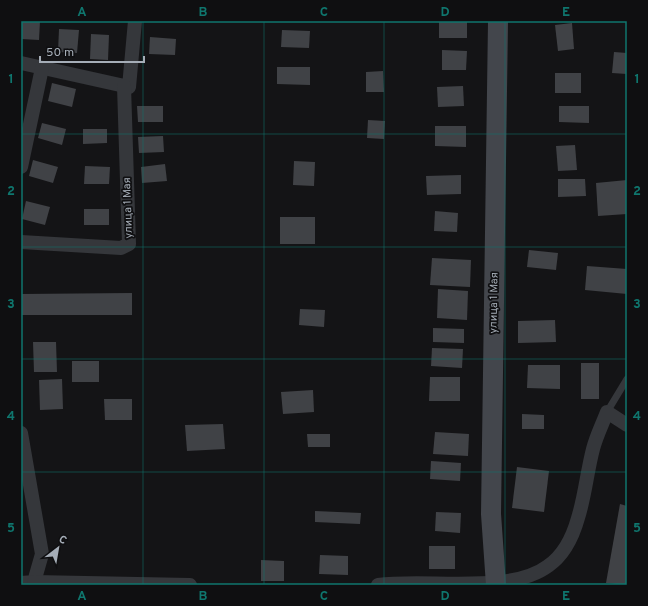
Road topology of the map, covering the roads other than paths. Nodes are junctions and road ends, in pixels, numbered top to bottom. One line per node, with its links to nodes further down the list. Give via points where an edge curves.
1 (135, 21): 5 (street, улица 1 Мая, via 129,87)
2 (498, 21): 13 (street, улица 1 Мая, via 491,514)
3 (21, 63): 4 (street)
4 (42, 68): 5 (street); 6 (street)
5 (124, 86): 7 (street, улица 1 Мая, via 129,244 121,248)
6 (21, 167)
7 (21, 242)
8 (627, 379): 9 (lane)
9 (607, 412): 10 (street); 13 (street, via 593,448 579,517 571,540 548,566 529,577)
10 (627, 425)
11 (21, 433): 12 (street, via 42,554)
12 (28, 582): 14 (street)
13 (496, 584): 15 (street, via 397,582)
14 (190, 585)
15 (378, 585)

